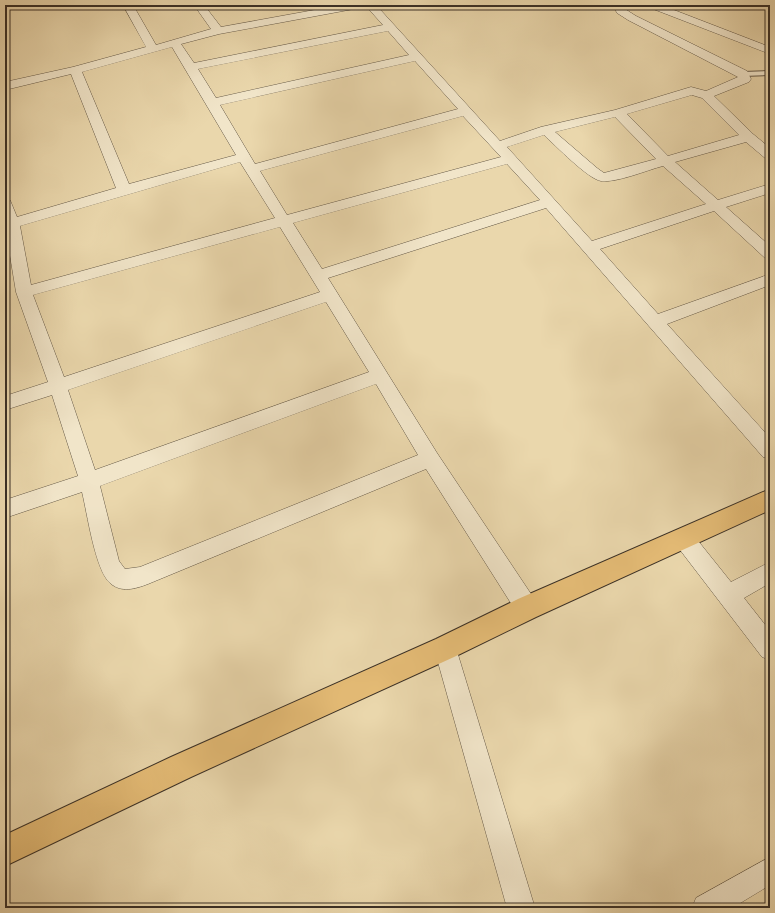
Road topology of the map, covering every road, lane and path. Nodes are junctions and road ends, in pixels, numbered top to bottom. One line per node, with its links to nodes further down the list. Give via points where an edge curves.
1 (128, 5): 10 (street)
2 (199, 5): 8 (street)
3 (359, 5): 8 (street)
4 (370, 5): 7 (street)
5 (618, 5): 16 (street, via 632,18)
6 (652, 5): 11 (street)
7 (391, 27): 12 (street); 13 (street)
8 (218, 31): 9 (street)
9 (174, 42): 10 (street); 13 (street)
10 (152, 48): 14 (street)
11 (770, 51)
12 (417, 57): 19 (street); 20 (street)
13 (191, 67): 19 (street)
14 (76, 70): 17 (street); 30 (street)
15 (770, 73): 16 (lane)
16 (743, 74): 18 (street, via 745,79)
17 (5, 86)
18 (706, 95): 21 (street, via 691,91); 23 (street)
19 (212, 103): 28 (street)
20 (466, 111): 24 (street); 28 (street)
21 (618, 113): 22 (street); 27 (street)
22 (546, 130): 24 (street); 27 (street, via 602,177)
23 (748, 137): 25 (street); 27 (street)
24 (497, 146): 26 (street)
25 (770, 155)
26 (509, 159): 31 (street); 34 (street)
27 (665, 160): 33 (street)
28 (247, 163): 30 (street); 34 (street)
29 (770, 188): 33 (street)
30 (124, 190): 35 (street)
31 (549, 202): 36 (street); 38 (street)
32 (5, 204): 35 (street)
33 (716, 207): 36 (street); 37 (street)
34 (284, 221): 38 (street); 40 (street)
35 (12, 223): 40 (street)
36 (588, 248): 42 (street)
37 (770, 254)
38 (318, 276): 41 (street)
39 (770, 279): 42 (street)
40 (24, 292): 44 (street)
41 (330, 295): 43 (street); 44 (street)
42 (654, 322): 46 (street)
43 (380, 375): 47 (street); 48 (street)
44 (58, 386): 45 (street); 48 (street)
45 (5, 403)
46 (770, 451)
47 (430, 459): 48 (street, via 155,571 127,580 118,578 109,563); 54 (street)
48 (89, 481): 50 (street)
49 (770, 499): 51 (main road)
50 (5, 509)
51 (684, 539): 53 (street); 54 (main road)
52 (770, 572): 53 (street)
53 (728, 595): 56 (street)
54 (527, 608): 55 (main road)
55 (444, 648): 57 (main road); 59 (street)
56 (770, 649)
57 (5, 850)
58 (770, 870): 60 (street)
59 (521, 908)
60 (706, 908)

